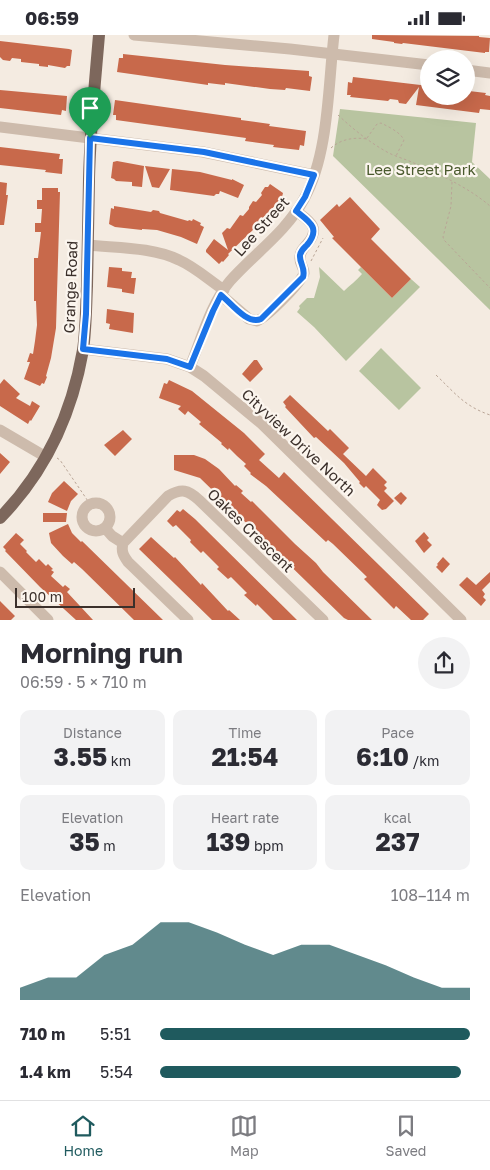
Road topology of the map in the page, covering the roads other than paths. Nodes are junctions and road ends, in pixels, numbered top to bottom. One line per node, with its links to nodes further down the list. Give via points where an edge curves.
1 (99, 35): 9 (main road, Grange Road)
2 (134, 35): 4 (street)
3 (334, 35): 4 (street, Lee Street)
4 (333, 54): 5 (street); 10 (street, Lee Street, via 322,144)
5 (420, 64)
6 (475, 71): 7 (street)
7 (490, 73)
8 (0, 127): 9 (street)
9 (90, 138): 10 (street, via 204,152); 12 (main road, Grange Road)
10 (314, 175): 11 (street, Lee Street)
11 (296, 211): 13 (street, Lee Street); 13 (street, via 311,223 314,232 301,251 304,273 300,280 257,321 249,319)
12 (88, 245): 13 (street, via 169,256 185,263); 14 (main road, Grange Road)
13 (222, 292): 15 (street, Lee Street)
14 (83, 349): 15 (street, Cityview Drive North, via 167,359); 17 (main road, Grange Road, via 68,410)
15 (190, 367): 22 (street, Cityview Drive North, via 262,424)
16 (0, 430): 17 (street)
17 (46, 455): 18 (main road, Grange Road, via 26,488)
18 (0, 518)
19 (105, 528): 19 (street, via 110,516 107,508 90,504 82,517 85,526 93,531); 20 (street)
20 (122, 543): 24 (street, via 123,556 128,562); 25 (street, Oakes Crescent, via 168,496 175,491 191,493)
21 (0, 572): 23 (street)
22 (455, 618)
23 (44, 619)
24 (188, 620)
25 (323, 620)

